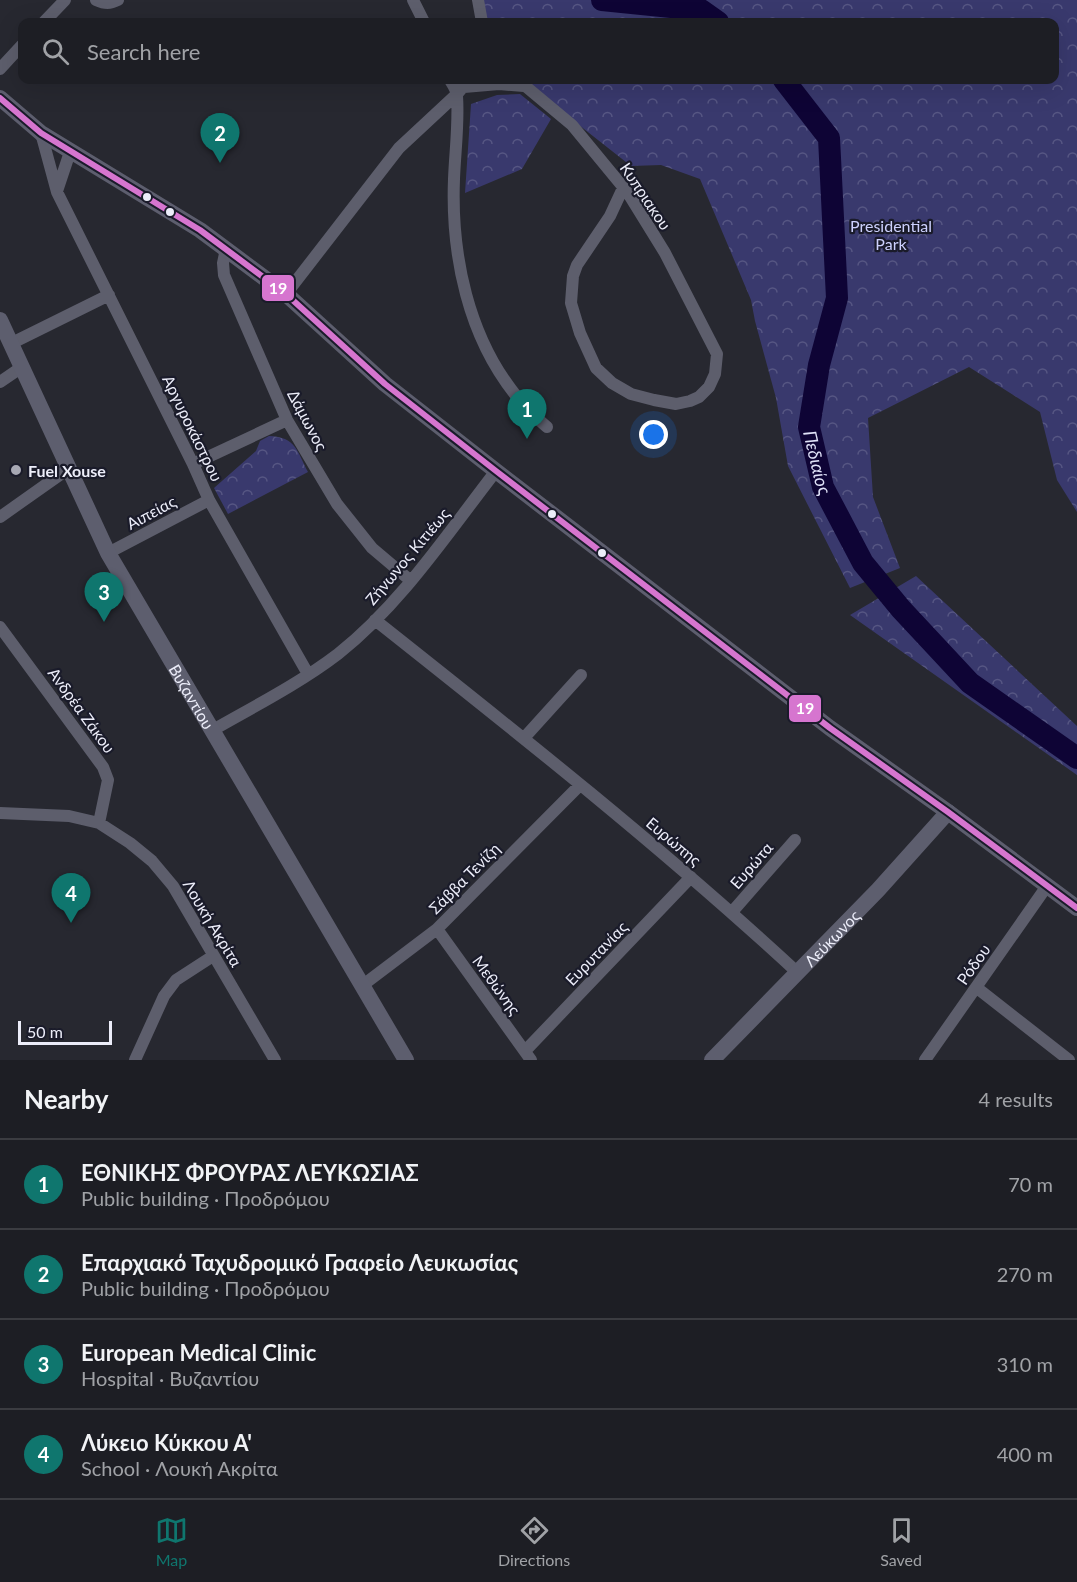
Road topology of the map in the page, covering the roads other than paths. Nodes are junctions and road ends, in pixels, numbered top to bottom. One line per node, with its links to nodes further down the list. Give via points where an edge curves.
1 (65, 0): 6 (street)
2 (96, 0): 3 (street, via 105,4)
3 (118, 0)
4 (413, 0): 7 (street)
5 (478, 0): 8 (street)
6 (48, 18)
7 (422, 18)
8 (481, 18)
9 (18, 49): 10 (street)
10 (0, 69)
11 (499, 84): 13 (street, Κυπριακου)
12 (522, 84): 17 (street, Κυπριακου, via 572,125)
13 (463, 87): 20 (street, via 399,148); 27 (street, via 453,187 459,269 480,334 497,369 519,400)
14 (0, 98): 15 (main road)
15 (41, 134): 16 (main road); 18 (street, Αργυροκάστρου)
16 (70, 152): 18 (street); 19 (main road)
17 (623, 188): 17 (street, Κυπριακου, via 610,216 577,265 572,303 580,333 596,368 612,383 631,394 654,400 676,404 690,401 709,387 716,374 717,354 665,254)
18 (57, 192): 21 (street, Αργυροκάστρου)
19 (226, 249): 20 (main road); 26 (street, Δάμωνος, via 224,275)
20 (286, 294): 30 (main road, via 385,384)
21 (109, 295): 23 (street); 28 (street, Αργυροκάστρου)
22 (0, 320): 23 (main road, Βυζαντίου)
23 (10, 344): 24 (main road, Βυζαντίου)
24 (22, 367): 25 (street); 29 (main road, Βυζαντίου)
25 (0, 381)
26 (287, 420): 28 (street); 34 (street, Δάμωνος, via 337,504 372,548)
27 (547, 427)
28 (193, 464): 31 (street, Αργυροκάστρου)
29 (68, 469): 32 (street); 33 (main road, Βυζαντίου)
30 (496, 471): 34 (street, Ζήνωνος Κιτιέως); 42 (main road, via 830,728)
31 (208, 500): 33 (street, Αιπείας); 37 (street, Αργυροκάστρου)
32 (0, 517)
33 (108, 553): 39 (main road, Βυζαντίου)
34 (411, 581): 35 (street, Ζήνωνος Κιτιέως)
35 (375, 620): 37 (street, Ζήνωνος Κιτιέως, via 338,654); 40 (street, Ευρώπης)
36 (0, 627): 44 (street, Ανδρέα Ζάκου, via 103,767 108,780)
37 (308, 674): 39 (street, Ζήνωνος Κιτιέως)
38 (581, 675): 40 (street)
39 (213, 730): 53 (main road, Βυζαντίου)
40 (524, 738): 41 (street, Ευρώπης)
41 (580, 785): 46 (street, Ευρώπης); 50 (street, Σάββα Τενίζη)
42 (948, 812): 47 (main road); 52 (main road, Λεύκωνος)
43 (0, 813): 44 (street, Λουκή Ακρίτα, via 69,816)
44 (99, 823): 51 (street, Λουκή Ακρίτα, via 152,861 173,886)
45 (795, 840): 49 (street, Ευρώτα)
46 (691, 877): 49 (street, Ευρώπης); 55 (street, Ευρυτανίας)
47 (1047, 886): 48 (main road); 54 (street, Ρόδου)
48 (1077, 908)
49 (732, 912): 52 (street, Ευρώπης)
50 (437, 929): 53 (street, Σάββα Τενίζη); 55 (street, Μεθώνης)
51 (213, 956): 56 (street, via 176,980 164,996); 57 (street, Λουκή Ακρίτα)
52 (798, 974): 59 (main road, Λεύκωνος)
53 (363, 985): 58 (main road, Βυζαντίου)
54 (977, 988): 60 (street, Ρόδου); 61 (street)
55 (528, 1056)
56 (135, 1060)
57 (275, 1060)
58 (406, 1060)
59 (712, 1060)
60 (925, 1060)
61 (1069, 1060)

